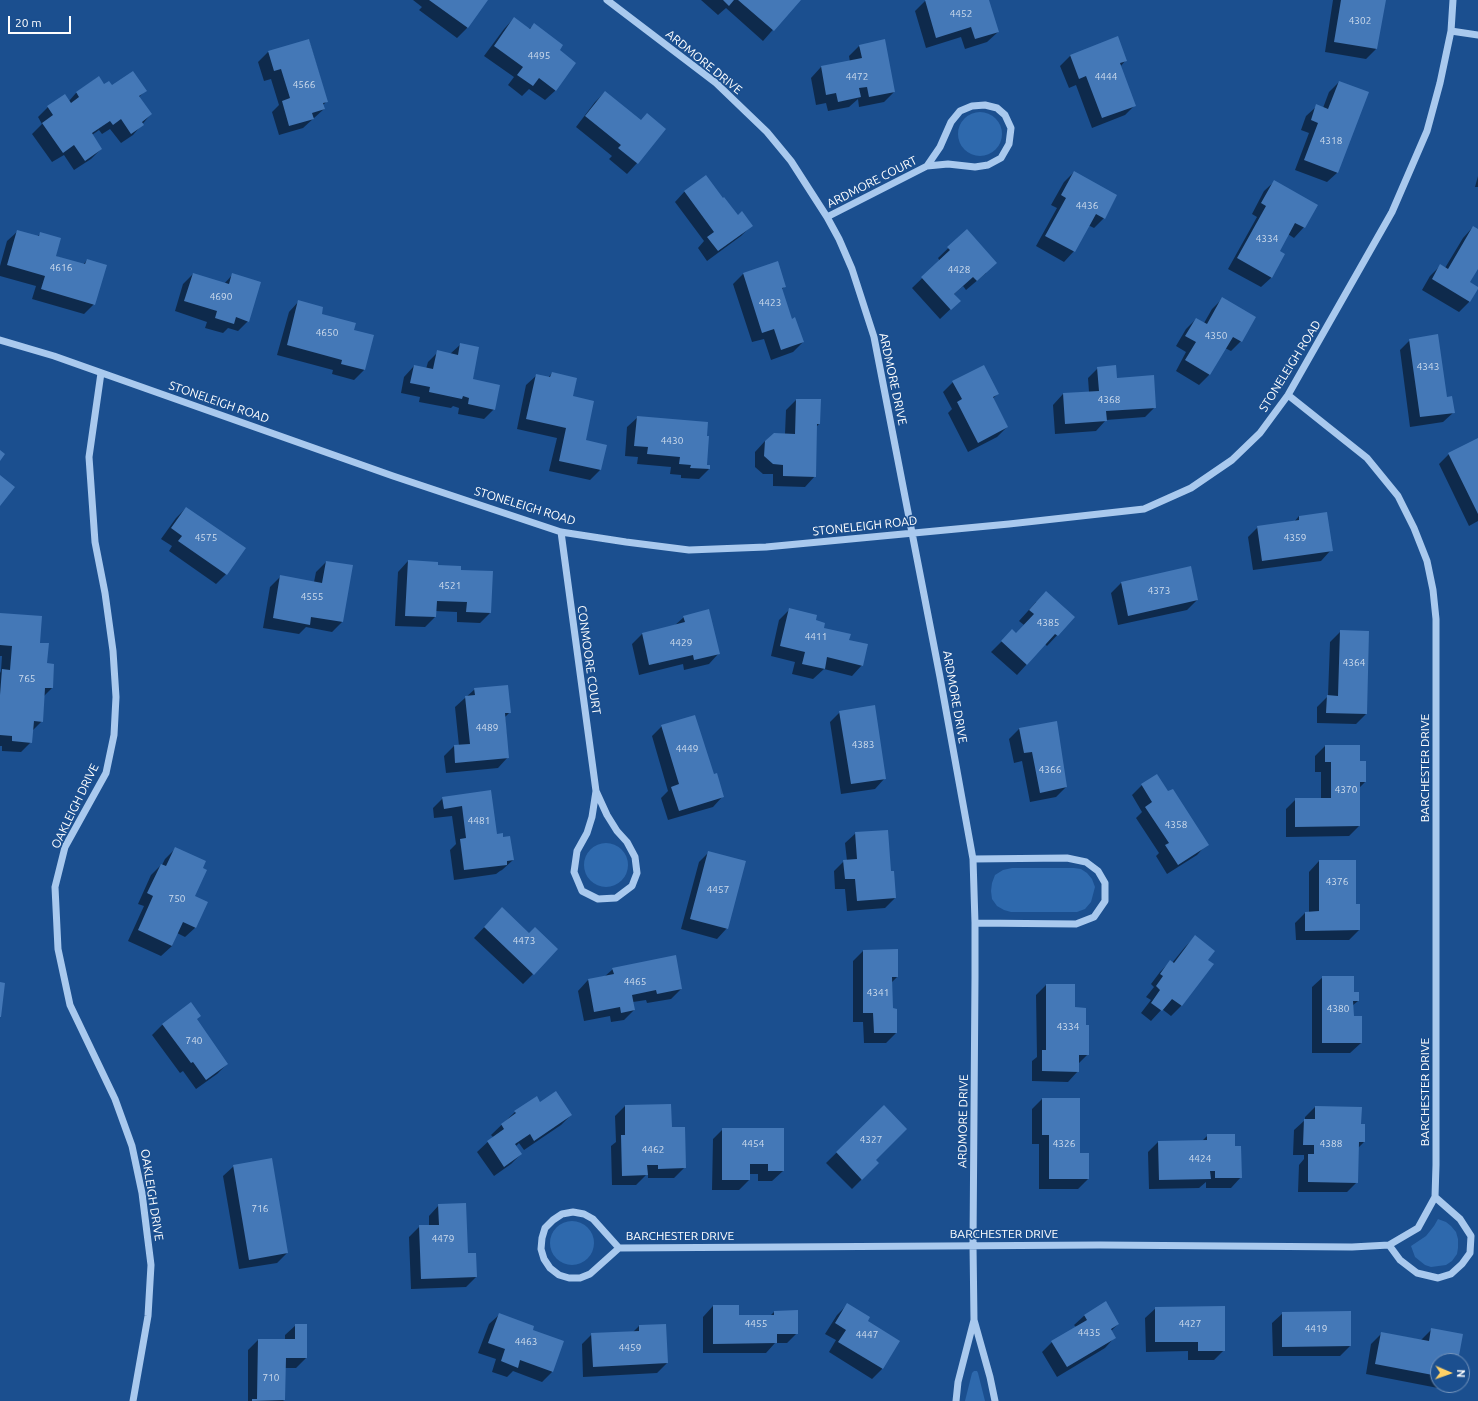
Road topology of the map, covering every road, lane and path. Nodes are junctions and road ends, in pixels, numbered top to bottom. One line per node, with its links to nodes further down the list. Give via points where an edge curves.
1 (607, 0): 6 (street, ARDMORE DRIVE, via 716,83 767,132 792,161)
2 (1453, 0): 3 (street, STONELEIGH ROAD)
3 (1451, 31): 4 (street); 9 (street, STONELEIGH ROAD, via 1427,131 1392,212)
4 (1478, 35)
5 (927, 166): 5 (street, ARDMORE COURT, via 940,147 951,122 960,112 972,106 985,105 997,108 1005,115 1011,128 1010,144 1001,158 988,165 975,167 948,164); 6 (street, ARDMORE COURT)
6 (828, 217): 11 (street, ARDMORE DRIVE, via 852,269 874,337)
7 (0, 340): 8 (street, STONELEIGH ROAD)
8 (101, 373): 10 (street, STONELEIGH ROAD); 20 (street, OAKLEIGH DRIVE, via 90,457 95,542 113,651 116,697 114,735 106,773 65,847 55,887 58,949 70,1005 115,1099 132,1146 142,1192 151,1265 148,1316)
9 (1288, 395): 11 (street, STONELEIGH ROAD, via 1260,433 1232,460 1192,488 1144,509); 15 (street, BARCHESTER DRIVE, via 1367,458 1398,496 1427,561 1433,590 1436,619)
10 (561, 532): 11 (street, STONELEIGH ROAD, via 689,550 766,547); 12 (street, CONMOORE COURT)
11 (912, 533): 13 (street, ARDMORE DRIVE)
12 (596, 791): 12 (street, CONMOORE COURT, via 592,817 587,833 577,850 574,872 582,891 598,899 616,898 632,886 637,873 635,857 617,831)
13 (973, 859): 14 (street, ARDMORE DRIVE); 14 (street, via 1067,858 1086,862 1098,871 1105,883 1105,901 1094,917 1076,924)
14 (975, 923): 17 (street, ARDMORE DRIVE)
15 (1435, 1197): 16 (street, BARCHESTER DRIVE, via 1418,1228); 16 (street, via 1460,1219 1471,1236 1470,1253 1462,1264 1451,1274 1438,1278 1417,1273 1400,1260)
16 (1389, 1245): 17 (street, BARCHESTER DRIVE)
17 (973, 1246): 18 (street, BARCHESTER DRIVE); 19 (street, ARDMORE DRIVE)
18 (619, 1248): 18 (street, BARCHESTER DRIVE, via 590,1274 580,1278 559,1275 550,1268 541,1249 546,1228 562,1214 573,1212 593,1219)
19 (974, 1320): 21 (street, ARDMORE DRIVE, via 958,1382); 22 (street, ARDMORE DRIVE)
20 (133, 1401)
21 (956, 1401)
22 (995, 1401)

